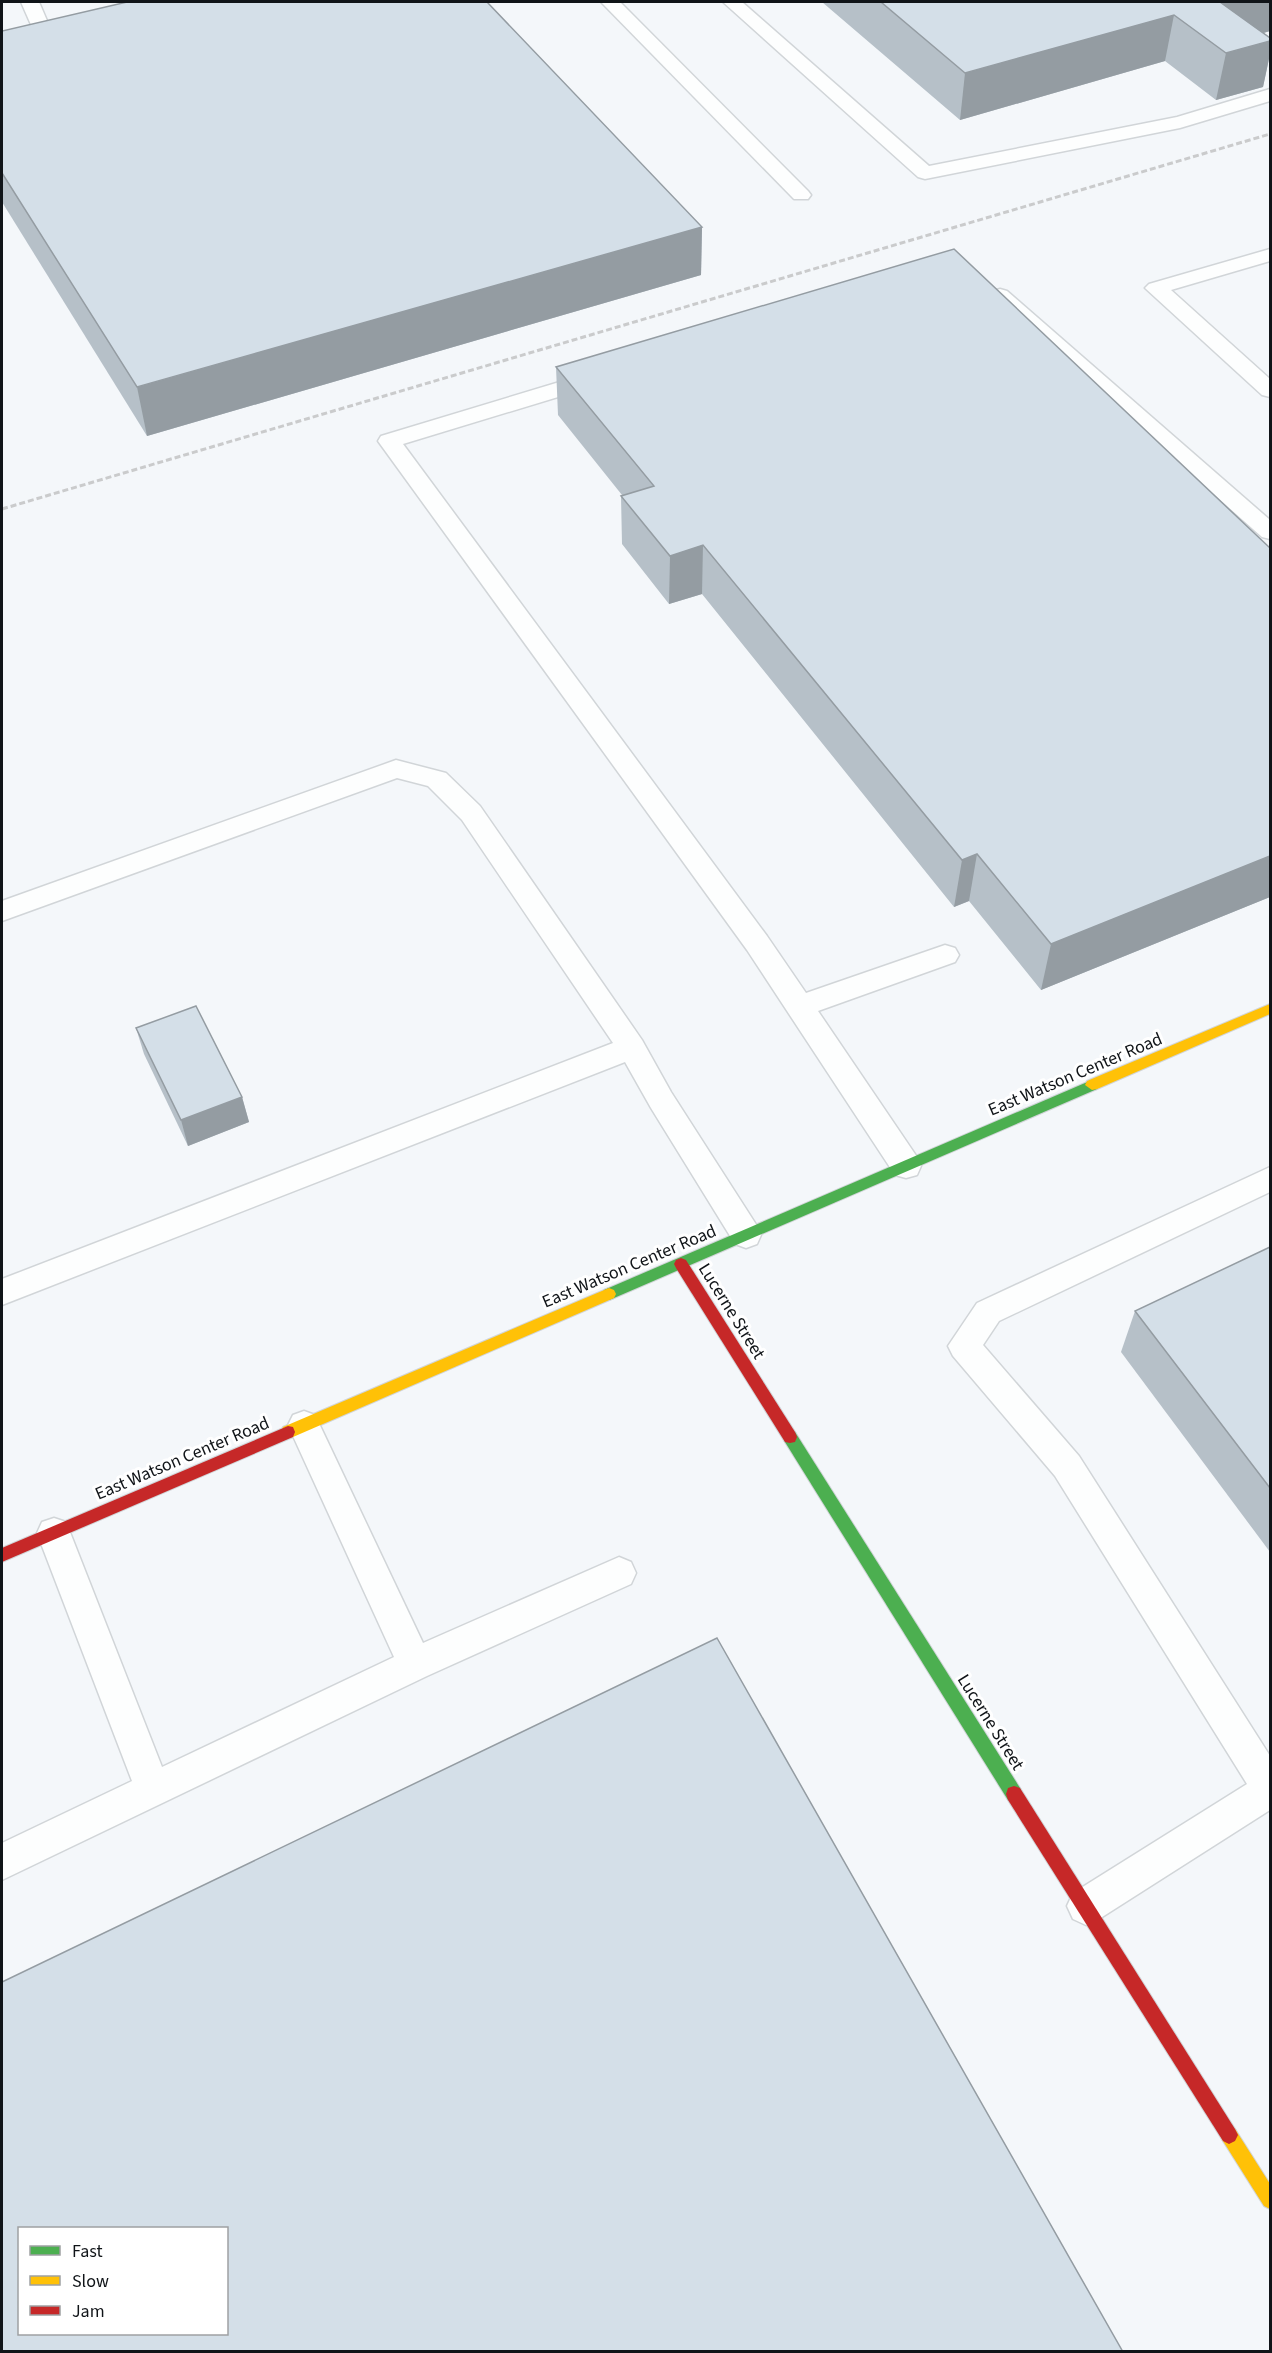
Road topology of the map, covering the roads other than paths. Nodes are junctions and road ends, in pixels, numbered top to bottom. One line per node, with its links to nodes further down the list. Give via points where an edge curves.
1 (30, 2): 5 (lane)
2 (610, 2): 8 (lane)
3 (732, 2): 7 (lane, via 925,173 1180,123)
4 (65, 25): 5 (lane)
5 (42, 30): 6 (lane)
6 (2, 39)
7 (1270, 95)
8 (801, 195)
9 (1270, 255): 12 (lane, via 1156,288)
10 (984, 282): 13 (lane)
11 (615, 373): 16 (lane, via 389,441 757,943)
12 (1270, 390)
13 (1270, 532)
14 (2, 911): 18 (lane, via 396,769 437,779 471,813)
15 (945, 955): 16 (lane)
16 (799, 1007): 19 (lane)
17 (1270, 1009): 19 (street, East Watson Center Road)
18 (632, 1048): 21 (lane); 23 (lane)
19 (906, 1166): 21 (street, East Watson Center Road)
20 (1270, 1179): 30 (lane, via 988,1312 964,1346 1066,1466)
21 (746, 1235): 22 (street, East Watson Center Road)
22 (681, 1264): 24 (street, East Watson Center Road); 32 (street, Lucerne Street)
23 (2, 1292)
24 (304, 1425): 25 (street, East Watson Center Road); 28 (lane)
25 (54, 1533): 26 (street, East Watson Center Road); 29 (lane)
26 (2, 1555)
27 (619, 1573): 28 (lane)
28 (415, 1664): 29 (lane)
29 (153, 1789): 31 (lane)
30 (1270, 1789): 32 (lane)
31 (2, 1862)
32 (1086, 1906): 33 (street, Lucerne Street)
33 (1270, 2200)

